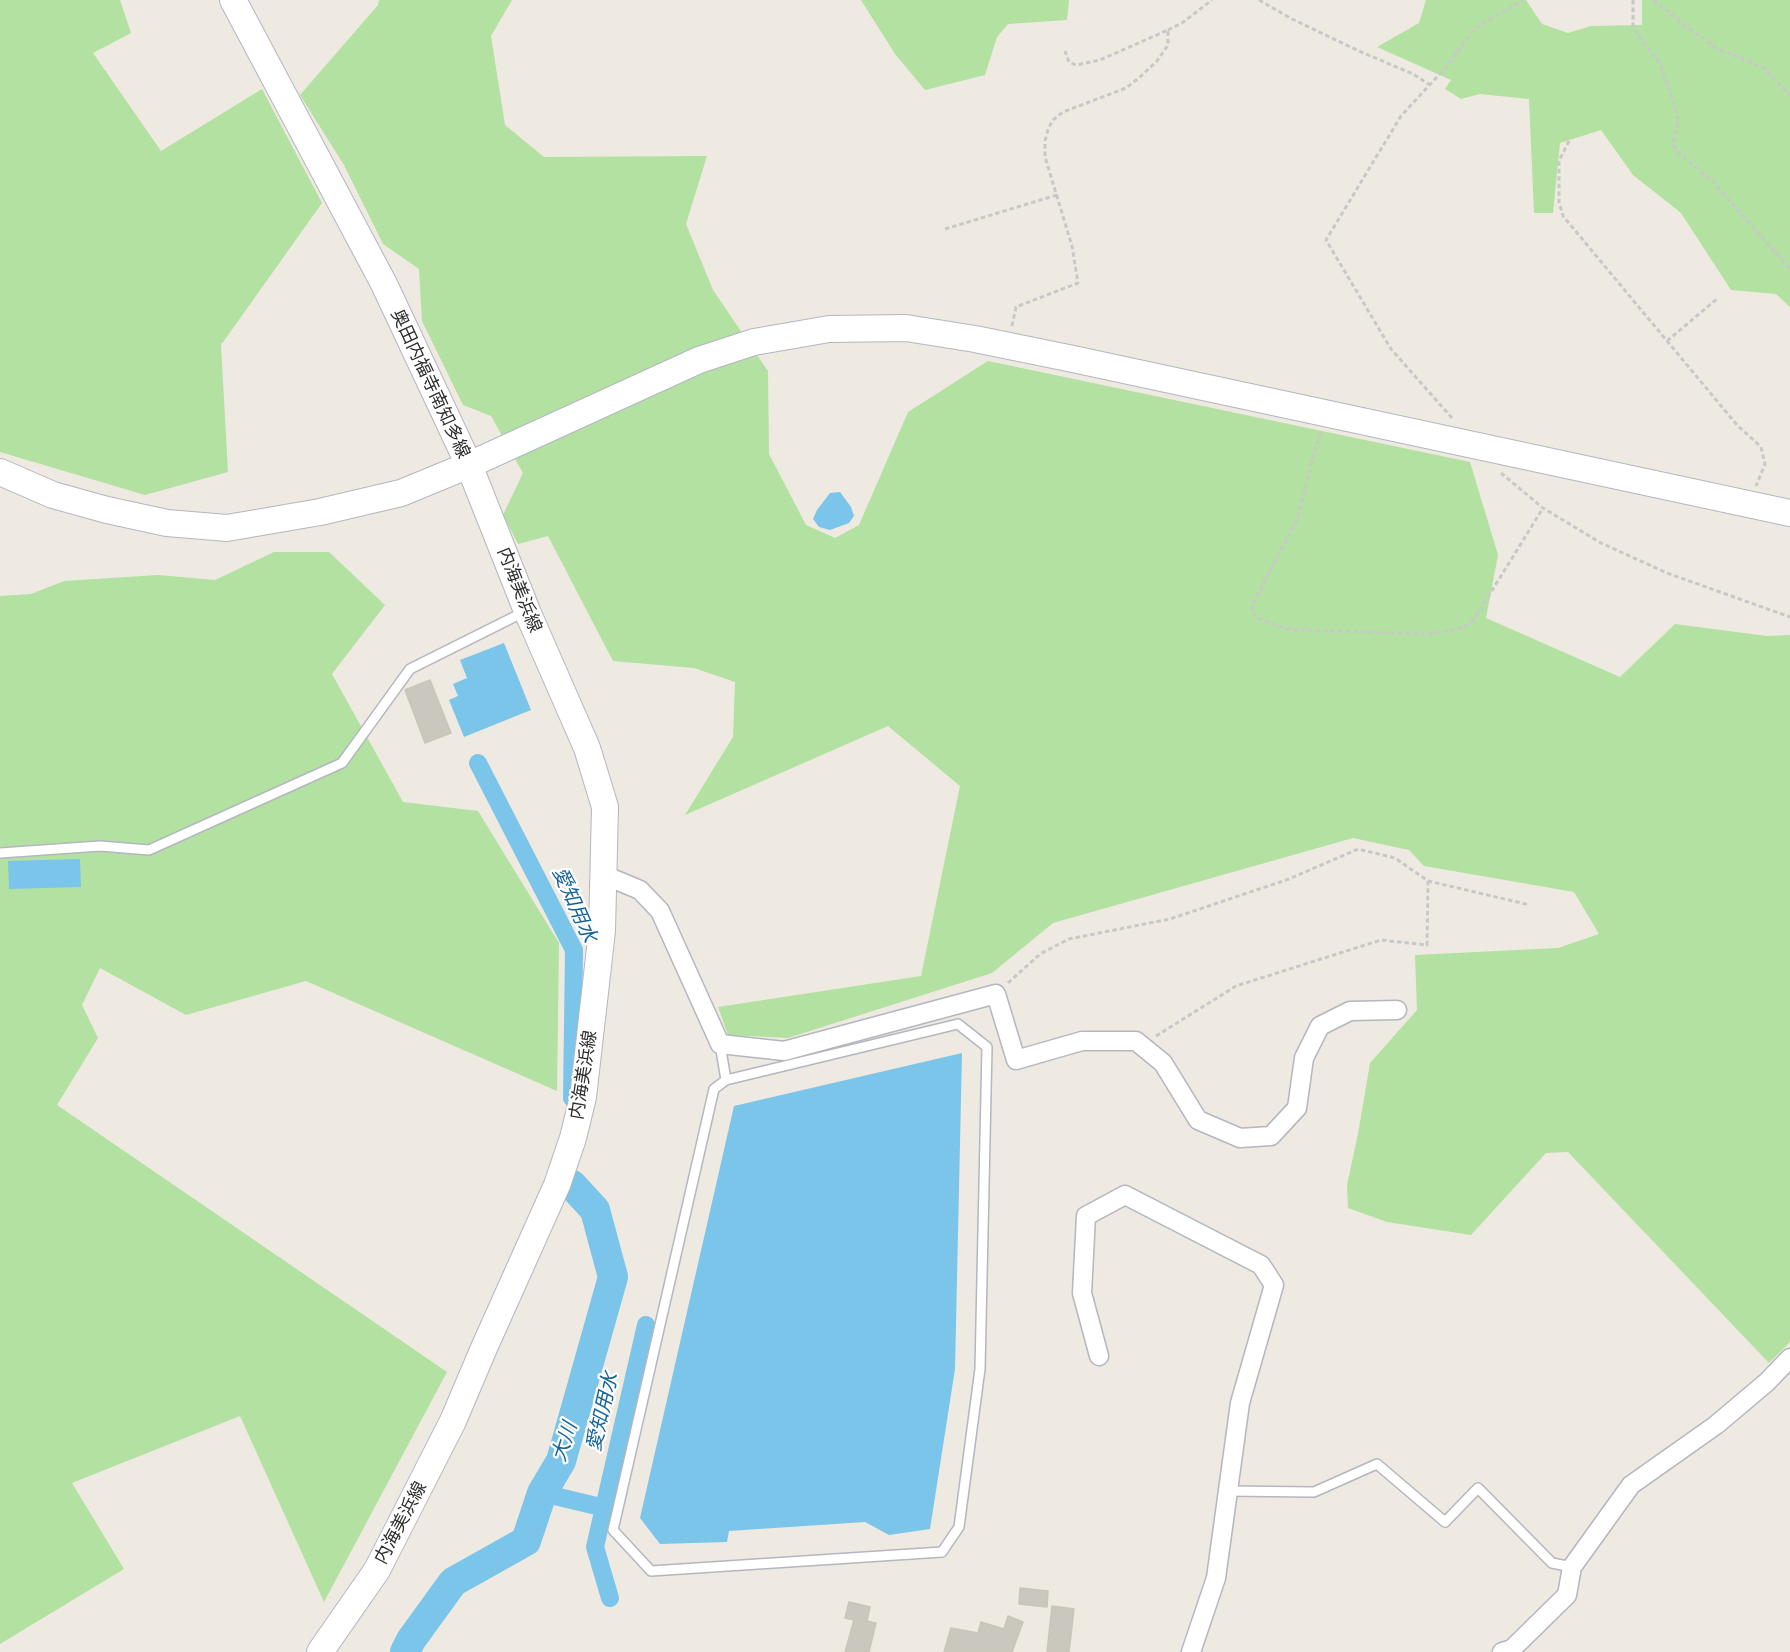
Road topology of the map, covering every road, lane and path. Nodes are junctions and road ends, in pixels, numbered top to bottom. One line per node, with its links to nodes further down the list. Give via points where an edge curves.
1 (233, 0): 20 (main road, 奥田内福寺南知多線, via 384,284)
2 (1212, 0): 7 (path)
3 (1259, 0): 9 (path)
4 (1523, 0): 9 (path, via 1474,29)
5 (1633, 0): 14 (path, via 1633,28 1659,62 1676,106 1674,146 1713,182)
6 (1654, 0): 10 (path, via 1716,48 1762,67)
7 (1167, 30): 8 (path, via 1100,60 1076,65 1069,62); 12 (path, via 1168,45 1140,77 1126,88 1063,112 1053,120 1045,141 1045,157)
8 (1065, 51)
9 (1430, 85): 19 (path, via 1401,116 1326,240 1391,349 1455,422)
10 (1790, 95)
11 (1569, 141): 16 (path, via 1559,161 1560,210)
12 (1056, 195): 13 (path); 17 (path, via 1072,246 1078,283 1016,307)
13 (945, 229)
14 (1790, 269)
15 (1718, 298): 16 (path)
16 (1667, 341): 23 (path, via 1737,425 1761,447 1765,465)
17 (1008, 346): 18 (main road); 20 (main road, via 906,328 829,329 754,342 699,360)
18 (1328, 414): 19 (main road); 24 (path, via 1297,520 1252,606 1257,618 1295,630 1430,634 1462,628 1480,610)
19 (1463, 441): 23 (main road)
20 (469, 465): 22 (main road, 奥田内福寺南知多線, via 401,493 227,528 167,523 107,510 53,495); 26 (main road, 内海美浜線)
21 (1498, 471): 24 (path)
22 (0, 472)
23 (1748, 504): 25 (main road)
24 (1543, 508): 27 (path, via 1601,543 1668,573)
25 (1790, 513)
26 (527, 611): 28 (lane, via 410,669 342,763 149,850 100,846); 29 (main road, 内海美浜線, via 587,748 605,807)
27 (1790, 617)
28 (0, 853)
29 (604, 875): 35 (street, via 640,890 660,911); 44 (main road, 内海美浜線, via 602,931 583,1097 557,1185 453,1421 390,1547)
30 (1428, 881): 31 (path); 32 (path, via 1395,858 1358,849 1289,879 1170,919 1069,939 1040,954); 34 (path, via 1426,945 1382,940 1236,986 1159,1036)
31 (1530, 905)
32 (996, 994): 34 (street, via 1016,1060 1082,1041); 35 (street, via 784,1051)
33 (1397, 1010): 34 (street, via 1350,1011 1320,1026 1304,1058 1297,1108 1270,1136 1240,1138 1198,1120 1163,1063)
34 (1136, 1041)
35 (720, 1044): 36 (lane)
36 (726, 1080): 36 (lane, via 714,1089 613,1530 651,1570 942,1552 959,1527 980,1369 987,1047 958,1024)
37 (1099, 1356): 41 (street, via 1082,1293 1086,1216 1125,1196 1261,1265 1274,1285 1240,1403)
38 (1790, 1358): 40 (street)
39 (1790, 1381): 40 (street)
40 (1767, 1382): 42 (street, via 1716,1425 1631,1485)
41 (1227, 1491): 42 (lane, via 1314,1492 1377,1464 1445,1522 1478,1488 1552,1563); 45 (street, via 1216,1578)
42 (1572, 1567): 43 (street, via 1567,1595)
43 (1513, 1651)
44 (320, 1652)
45 (1191, 1652)

